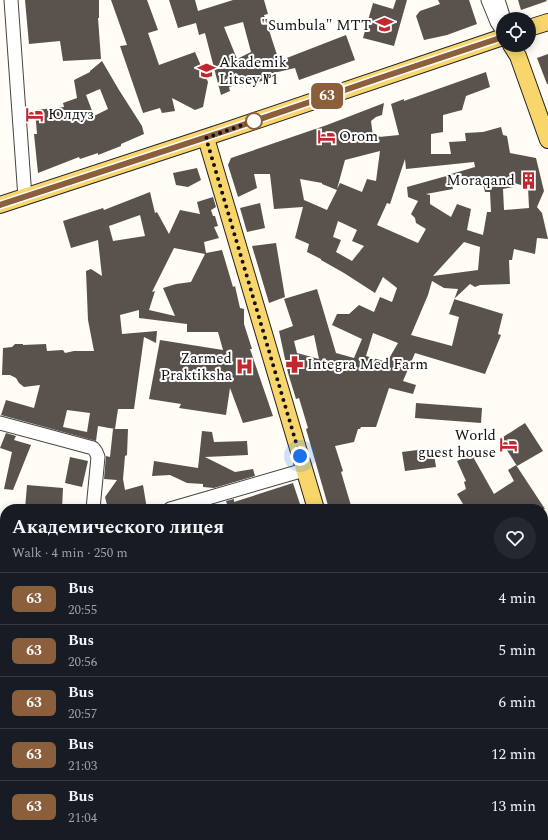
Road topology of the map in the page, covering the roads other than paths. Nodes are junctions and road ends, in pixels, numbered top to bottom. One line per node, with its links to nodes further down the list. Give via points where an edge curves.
1 (11, 0): 12 (street)
2 (488, 0): 5 (street)
3 (498, 0): 4 (street)
4 (502, 12)
5 (496, 20)
6 (548, 22): 7 (main road)
7 (536, 26)
8 (496, 39): 10 (main road)
9 (515, 52): 11 (main road)
10 (206, 138): 12 (main road); 15 (main road)
11 (548, 140)
12 (25, 198): 13 (main road)
13 (0, 205)
14 (0, 423): 16 (street, via 93,448 98,457)
15 (304, 470): 17 (street); 18 (main road)
16 (93, 504)
17 (187, 504)
18 (314, 504)

